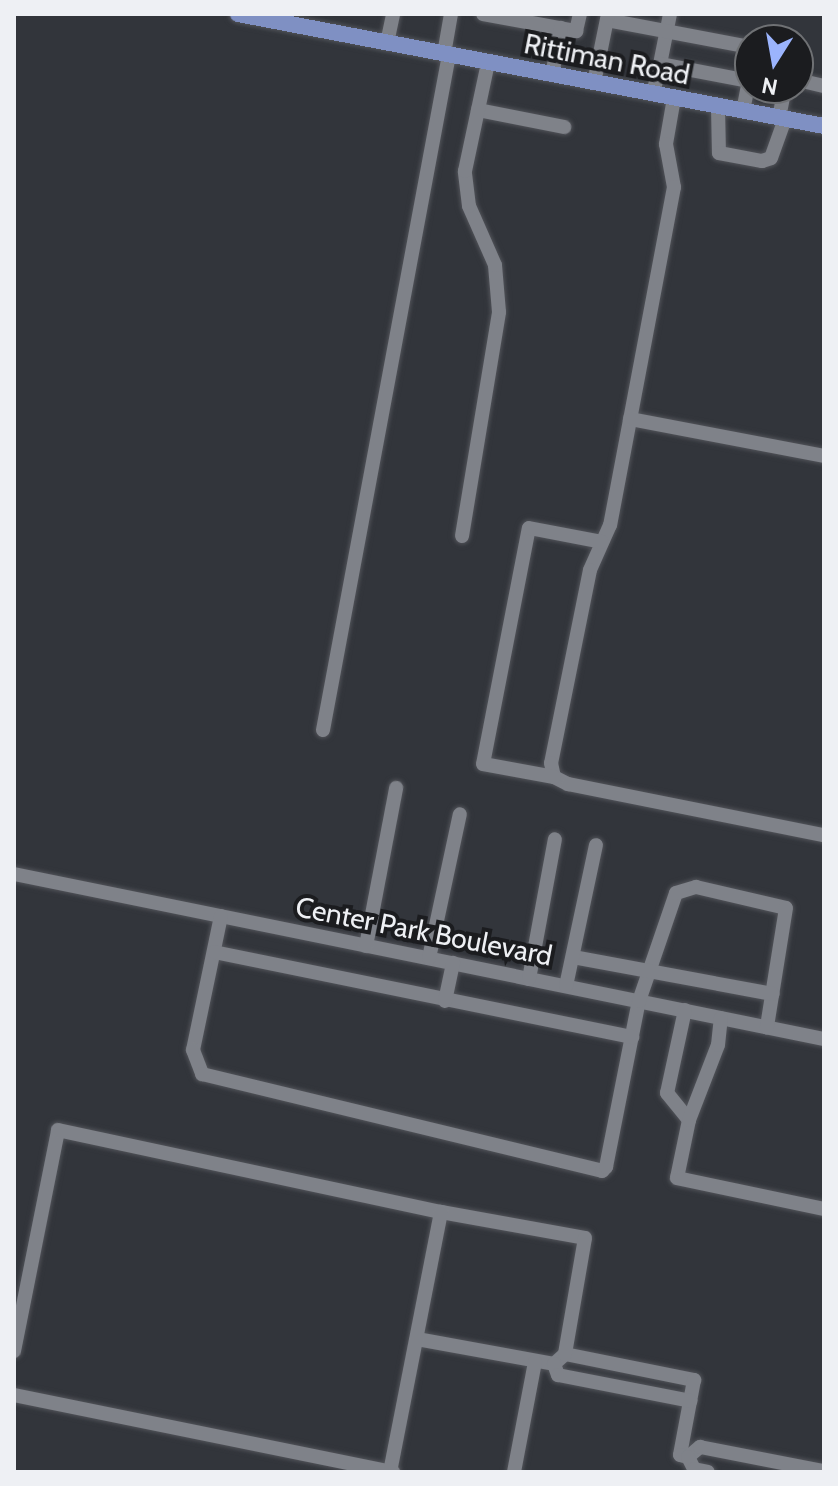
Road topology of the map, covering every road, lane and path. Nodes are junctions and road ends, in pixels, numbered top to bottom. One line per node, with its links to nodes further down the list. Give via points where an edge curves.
1 (243, 14): 10 (main road, Rittiman Road)
2 (393, 14): 10 (street)
3 (451, 14): 12 (street)
4 (483, 14): 8 (street)
5 (580, 14): 8 (street, via 576,31)
6 (670, 14): 9 (street)
7 (607, 17): 9 (street); 17 (street)
8 (561, 28): 15 (street)
9 (667, 31): 11 (street); 14 (street)
10 (387, 43): 12 (main road, Rittiman Road)
11 (734, 44)
12 (446, 54): 13 (main road, Rittiman Road); 32 (street)
13 (488, 63): 15 (main road, Rittiman Road); 23 (street)
14 (660, 64): 16 (street); 18 (street)
15 (552, 75): 17 (main road, Rittiman Road)
16 (734, 76)
17 (594, 83): 18 (main road, Rittiman Road)
18 (653, 94): 19 (main road, Rittiman Road)
19 (674, 98): 22 (main road, Rittiman Road); 28 (street, via 666,144 674,187)
20 (744, 104): 24 (street)
21 (783, 104): 25 (street)
22 (718, 107): 24 (main road, Rittiman Road); 25 (street, via 719,153 747,159 771,158)
23 (478, 110): 27 (street); 30 (street, via 465,171 469,206 495,265 499,312)
24 (743, 111): 25 (main road, Rittiman Road)
25 (782, 119): 26 (main road, Rittiman Road)
26 (823, 123)
27 (564, 127)
28 (630, 419): 29 (street); 31 (street, via 610,525)
29 (824, 456)
30 (462, 536)
31 (602, 542): 33 (street, via 590,570 551,763); 33 (street, via 529,528 483,764)
32 (323, 730)
33 (554, 777): 36 (street)
34 (396, 788): 41 (street)
35 (460, 814): 44 (street)
36 (824, 835)
37 (555, 839): 47 (street)
38 (596, 845): 43 (street)
39 (14, 874): 40 (street, Center Park Boulevard)
40 (221, 916): 41 (street, Center Park Boulevard); 42 (street)
41 (366, 946): 44 (street, Center Park Boulevard)
42 (214, 952): 50 (street); 55 (street, via 193,1050 202,1074 602,1171)
43 (573, 957): 46 (street); 48 (street)
44 (429, 958): 45 (street, Center Park Boulevard)
45 (453, 963): 47 (street, Center Park Boulevard); 50 (street)
46 (650, 969): 49 (street); 49 (street, via 676,893 696,887 786,908); 51 (street)
47 (529, 979): 48 (street, Center Park Boulevard)
48 (566, 986): 51 (street, Center Park Boulevard)
49 (773, 994): 54 (street)
50 (445, 1001): 55 (street)
51 (639, 1001): 52 (street, Center Park Boulevard); 55 (street)
52 (685, 1010): 53 (street, Center Park Boulevard); 57 (street, via 667,1093)
53 (721, 1018): 54 (street, Center Park Boulevard); 57 (street, via 718,1045)
54 (767, 1027): 56 (street, Center Park Boulevard)
55 (632, 1037)
56 (824, 1039)
57 (689, 1120): 58 (street, via 677,1178)
58 (824, 1209)
59 (441, 1212): 60 (street); 61 (street, via 58,1130); 62 (street, via 585,1238)
60 (417, 1339): 63 (street); 68 (street)
61 (14, 1351)
62 (560, 1359): 63 (street); 65 (street, via 558,1375); 65 (street, via 694,1380)
63 (535, 1362): 69 (street)
64 (14, 1395): 68 (street)
65 (690, 1401): 66 (street, via 680,1455)
66 (688, 1457): 67 (street, via 700,1447); 70 (street, via 694,1469)
67 (824, 1471)
68 (391, 1472)
69 (514, 1472)
70 (708, 1472)

